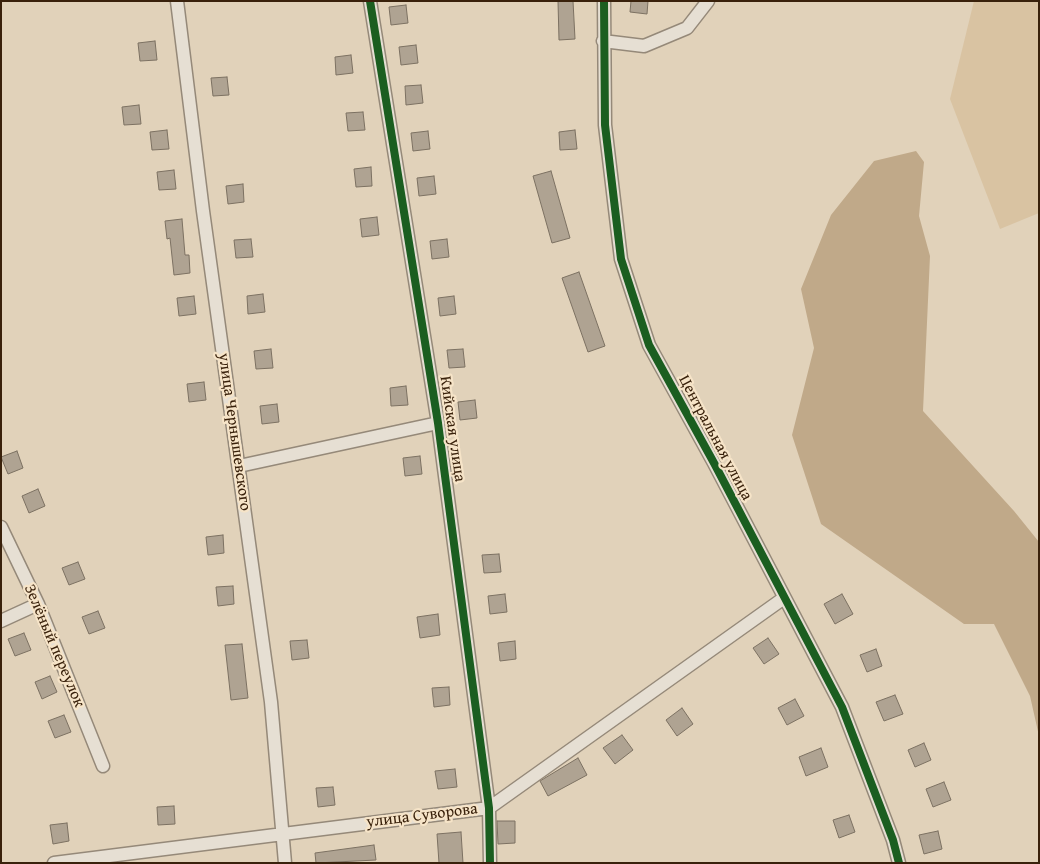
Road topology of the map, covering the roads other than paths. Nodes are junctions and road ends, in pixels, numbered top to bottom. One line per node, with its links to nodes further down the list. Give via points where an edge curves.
1 (177, 1): 7 (street, улица Чернышевского)
2 (370, 1): 6 (street, Кийская улица)
3 (604, 1): 5 (street, Центральная улица)
4 (708, 1): 5 (street, via 687,28 644,46)
5 (603, 41): 9 (street, Центральная улица, via 605,125 621,259 646,336)
6 (438, 423): 7 (street); 13 (street, Кийская улица)
7 (239, 466): 14 (street, улица Чернышевского, via 271,702)
8 (1, 527): 10 (street, Зелёный переулок)
9 (784, 598): 13 (street, улица Суворова); 18 (street, Центральная улица, via 842,707)
10 (38, 604): 11 (street); 12 (street, Зелёный переулок)
11 (1, 621)
12 (104, 766)
13 (489, 808): 14 (street, улица Суворова); 17 (street, Кийская улица)
14 (284, 834): 15 (street, улица Суворова); 16 (street, улица Чернышевского)
15 (54, 863)
16 (285, 863)
17 (490, 863)
18 (899, 863)

